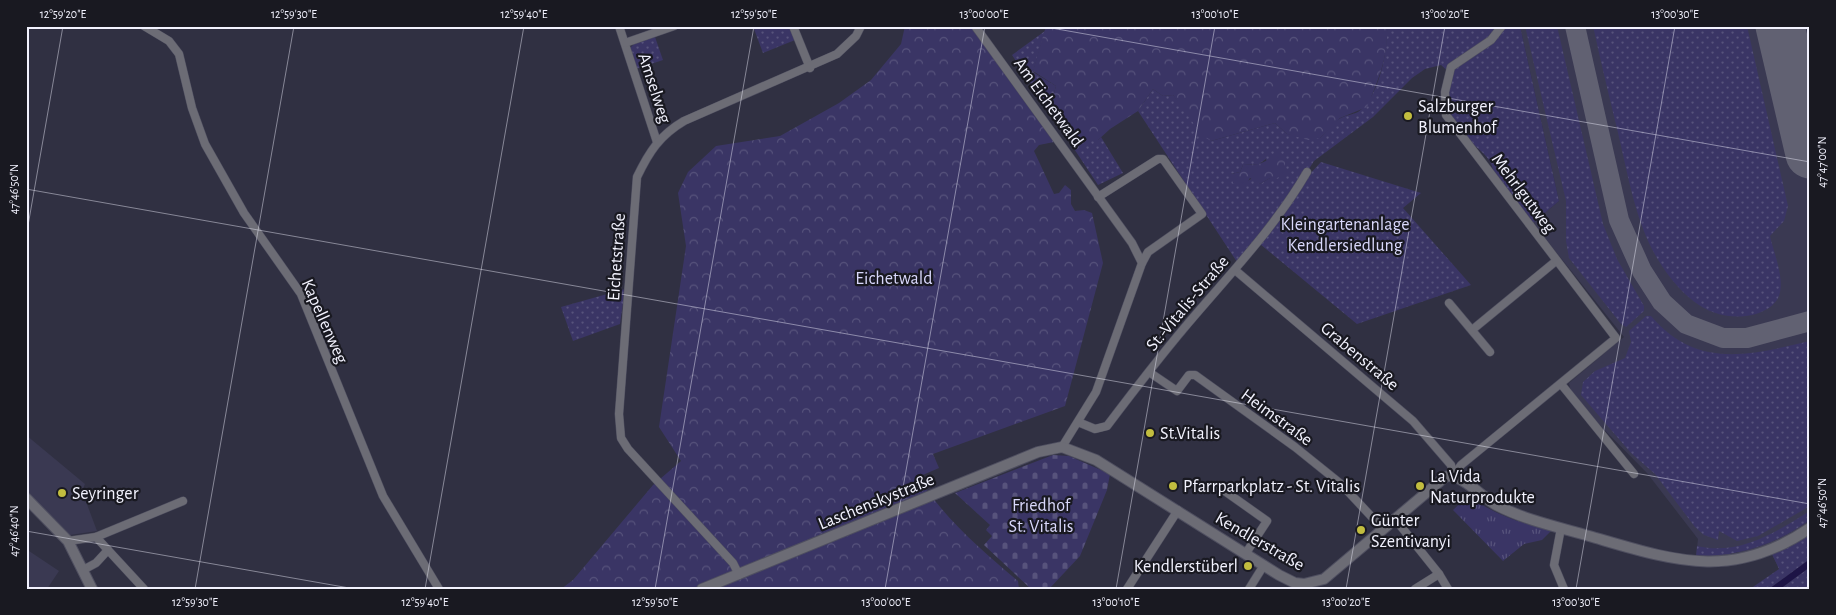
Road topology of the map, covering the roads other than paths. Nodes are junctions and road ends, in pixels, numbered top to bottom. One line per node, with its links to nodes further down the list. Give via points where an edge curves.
1 (144, 26): 44 (street, Kapellenweg, via 169,41 179,54 205,144 244,213 301,294 384,496)
2 (619, 26): 8 (street, Amselweg)
3 (674, 26): 8 (street, Amselweg)
4 (793, 26): 9 (street)
5 (861, 26): 9 (street, Eichetstraße, via 856,36 837,54)
6 (975, 26): 12 (street, Am Eichetwald)
7 (1502, 26): 13 (street, Mehrlgutweg, via 1491,40 1451,67 1445,108 1450,120)
8 (625, 43): 10 (street, Amselweg)
9 (810, 68): 10 (street, Eichetstraße, via 684,120)
10 (657, 142): 41 (street, Eichetstraße, via 637,177 619,414 622,438 628,449 733,563)
11 (1307, 172): 15 (street, St.-Vitalis-Straße, via 1292,199)
12 (1098, 197): 14 (street, Am Eichetwald, via 1132,243); 14 (street, via 1158,158 1164,158 1202,214 1148,252)
13 (1556, 261): 17 (street); 18 (street, Mehrlgutweg)
14 (1142, 264): 22 (street, via 1096,392)
15 (1235, 270): 20 (street, St.-Vitalis-Straße); 25 (street, Grabenstraße, via 1413,421 1451,464)
16 (1449, 303): 17 (street)
17 (1472, 330): 19 (street)
18 (1616, 338): 21 (street, Kendlerstraße)
19 (1490, 352)
20 (1149, 372): 22 (street, St.-Vitalis-Straße, via 1106,427 1095,429); 31 (street, Heimstraße, via 1177,391 1189,375 1195,375 1341,484)
21 (1561, 384): 24 (street); 25 (street, Kendlerstraße, via 1461,465)
22 (1078, 422): 23 (street)
23 (1062, 446): 29 (street, Kendlerstraße, via 1107,466); 41 (street, Laschenskystraße, via 1029,456)
24 (1634, 474)
25 (1454, 475): 30 (street, Kendlerstraße, via 1445,477); 32 (street, via 1496,505)
26 (1219, 487): 37 (street, via 1267,521)
27 (26, 498): 35 (street)
28 (183, 501): 34 (street)
29 (1178, 510): 37 (street, Kendlerstraße); 46 (street)
30 (1395, 519): 31 (street, Kendlerstraße); 40 (street)
31 (1383, 528): 38 (street, Kendlerstraße, via 1324,579 1315,583 1295,583)
32 (1560, 528): 33 (street, via 1669,558 1706,562 1754,556 1786,543); 50 (street, via 1554,565)
33 (1810, 528)
34 (96, 537): 35 (street); 36 (street)
35 (68, 541): 39 (street)
36 (108, 550): 39 (street); 43 (street)
37 (1246, 553): 38 (street, Kendlerstraße)
38 (1264, 565): 47 (street)
39 (84, 570): 42 (street)
40 (1440, 574): 48 (street); 49 (street)
41 (738, 575): 45 (street, Laschenskystraße)
42 (92, 589)
43 (144, 589)
44 (439, 589)
45 (702, 589)
46 (1127, 589)
47 (1249, 589)
48 (1415, 589)
49 (1448, 589)
50 (1564, 589)

